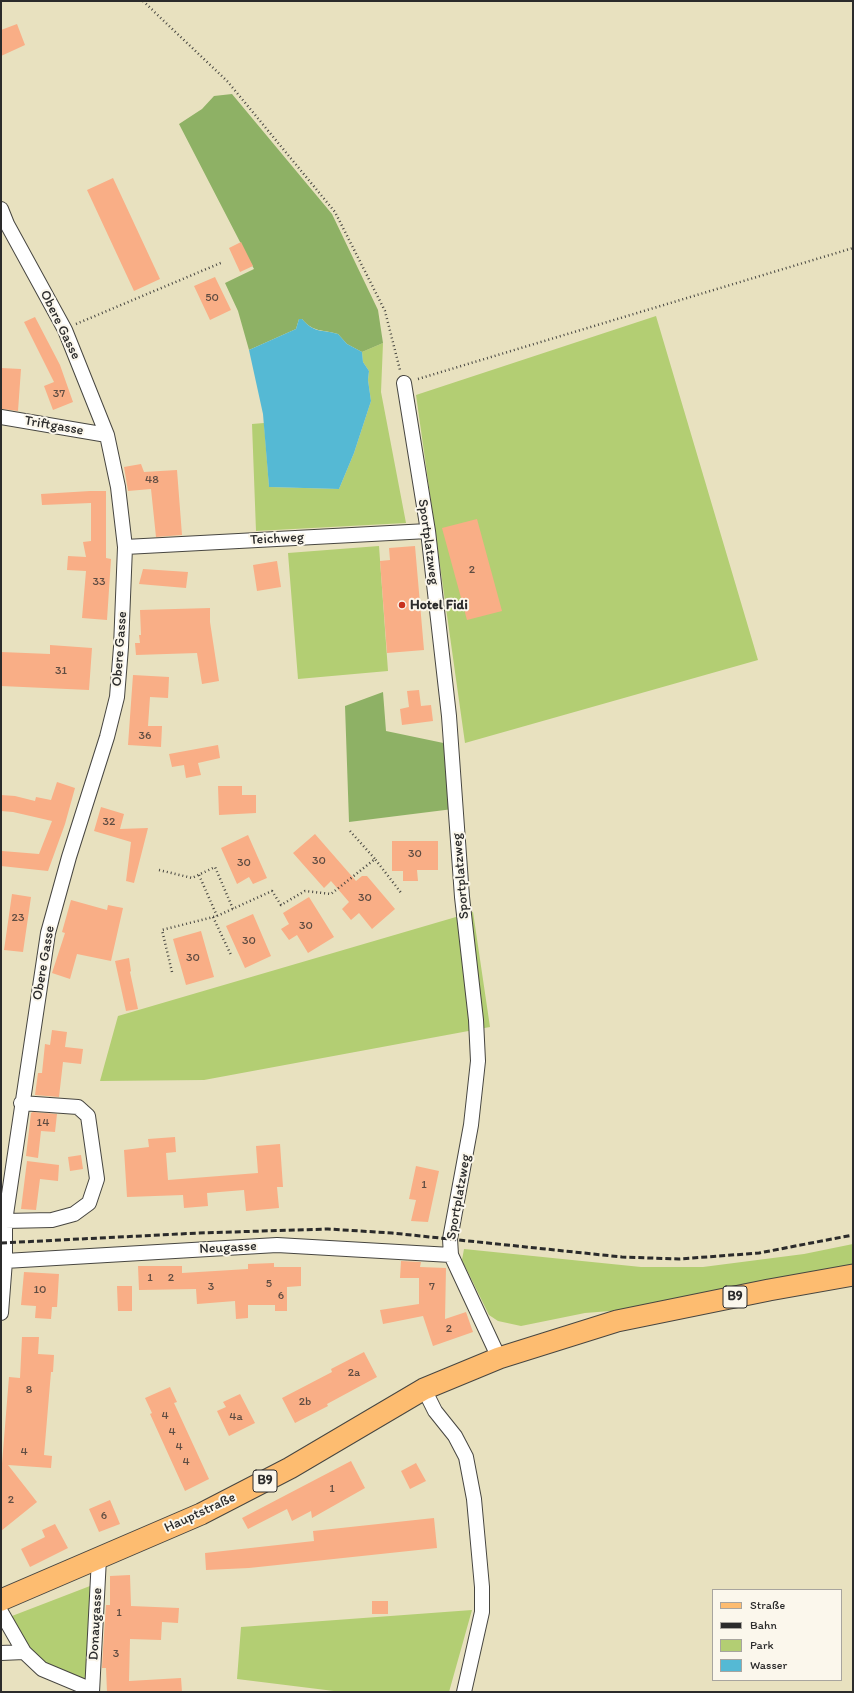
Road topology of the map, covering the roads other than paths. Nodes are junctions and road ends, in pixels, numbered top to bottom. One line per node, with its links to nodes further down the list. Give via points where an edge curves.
1 (1, 209): 4 (street, Obere Gasse, via 65,330)
2 (404, 383): 5 (street, Sportplatzweg)
3 (1, 417): 4 (street, Triftgasse)
4 (107, 435): 6 (street, Obere Gasse, via 118,487)
5 (428, 531): 6 (street, Teichweg); 9 (street, Sportplatzweg, via 449,716 462,897 478,1061 471,1125 450,1239)
6 (125, 547): 7 (street, Obere Gasse, via 117,697 48,933)
7 (21, 1103): 8 (street, Obere Gasse); 8 (street, via 78,1107 88,1116 97,1179 89,1203 74,1214 52,1220)
8 (5, 1222): 10 (street, Obere Gasse)
9 (451, 1255): 10 (street, Neugasse, via 277,1245); 13 (street, Sportplatzweg)
10 (5, 1261): 12 (street, Obere Gasse)
11 (853, 1275): 13 (main road, B9, via 617,1321)
12 (1, 1313)
13 (499, 1358): 14 (main road, Hauptstraße / B9)
14 (424, 1389): 15 (main road, Hauptstraße / B9, via 284,1471 201,1514); 21 (street, via 435,1411 455,1436 466,1457 474,1499 482,1612)
15 (99, 1558): 16 (main road, Hauptstraße / B9); 20 (street, Donaugasse)
16 (1, 1600)
17 (1, 1612): 18 (street, Donaugasse)
18 (24, 1652): 19 (street); 20 (street, Donaugasse, via 42,1669)
19 (1, 1653)
20 (92, 1691)
21 (464, 1692)

